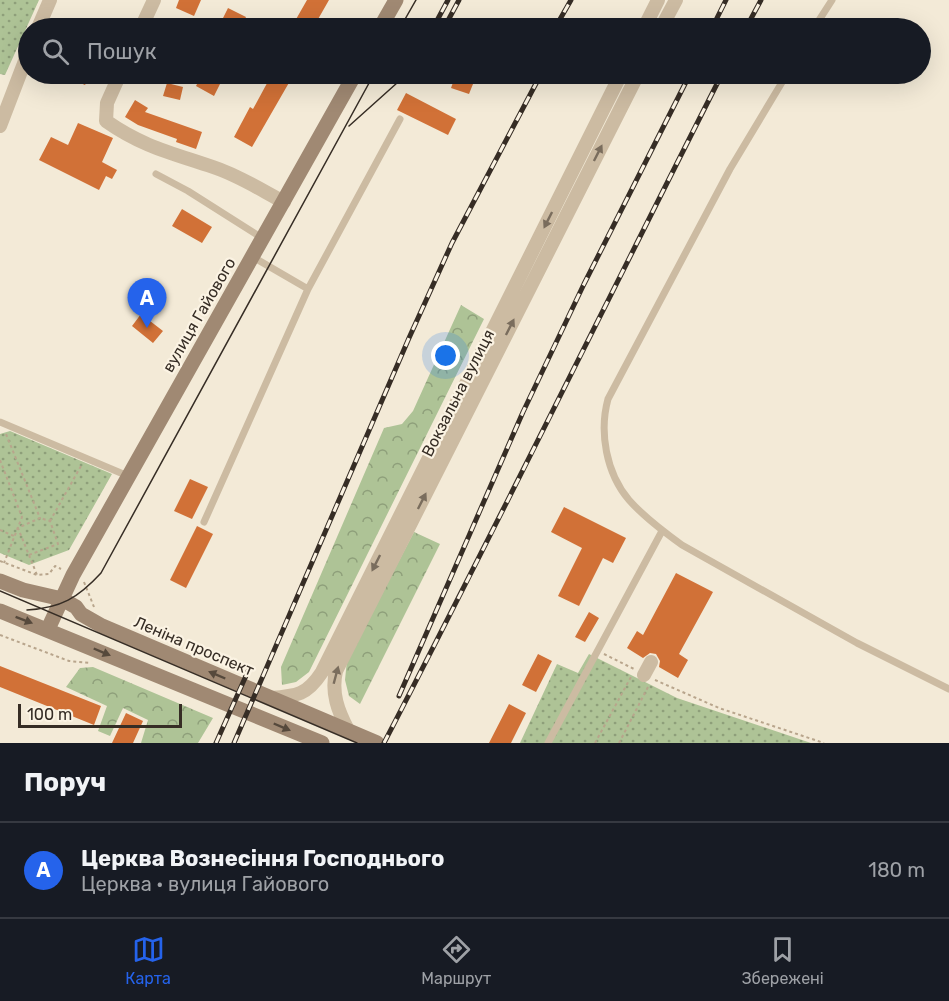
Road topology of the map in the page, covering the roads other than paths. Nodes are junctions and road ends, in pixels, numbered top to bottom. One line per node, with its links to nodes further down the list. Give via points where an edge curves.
1 (50, 0): 7 (street)
2 (154, 0): 8 (street)
3 (396, 0): 9 (main road)
4 (658, 0): 10 (street)
5 (676, 0): 11 (street)
6 (832, 0): 12 (lane)
7 (42, 18)
8 (146, 18)
9 (386, 18)
10 (649, 18)
11 (666, 18)
12 (820, 18)
13 (18, 79): 20 (street)
14 (116, 84): 22 (street, via 107,103 106,122 123,134 226,172)
15 (349, 84): 22 (main road, вулиця Гайового)
16 (616, 84): 38 (street, Вокзальна вулиця, one-way to 38, via 322,672 308,690)
17 (633, 84): 39 (street, Вокзальна вулиця, one-way to 17, via 333,691 336,671)
18 (781, 84): 29 (lane, via 730,169 608,399 604,416 606,449 616,478 628,499)
19 (400, 119): 25 (lane)
20 (0, 126)
21 (156, 174): 23 (lane)
22 (284, 202): 23 (main road, вулиця Гайового)
23 (264, 239): 24 (main road, вулиця Гайового)
24 (253, 257): 25 (lane); 27 (main road, вулиця Гайового)
25 (308, 289): 28 (lane)
26 (1, 422): 27 (lane)
27 (128, 476): 30 (main road, вулиця Гайового)
28 (204, 522)
29 (662, 531): 37 (lane, via 857,643); 42 (lane)
30 (73, 575): 32 (main road, via 56,591); 33 (main road, вулиця Гайового); 34 (main road)
31 (0, 581): 32 (main road, Леніна проспект)
32 (23, 590): 33 (main road, Леніна проспект)
33 (62, 599): 34 (main road, Леніна проспект); 36 (main road, вулиця Гайового)
34 (76, 607): 38 (main road, Леніна проспект, one-way to 34, via 102,626)
35 (0, 611): 36 (main road, one-way to 36)
36 (48, 629): 40 (main road, one-way to 40)
37 (949, 689)
38 (270, 698): 39 (main road, Леніна проспект)
39 (348, 730): 41 (main road, Леніна проспект)
40 (322, 743)
41 (377, 743)
42 (548, 743)

